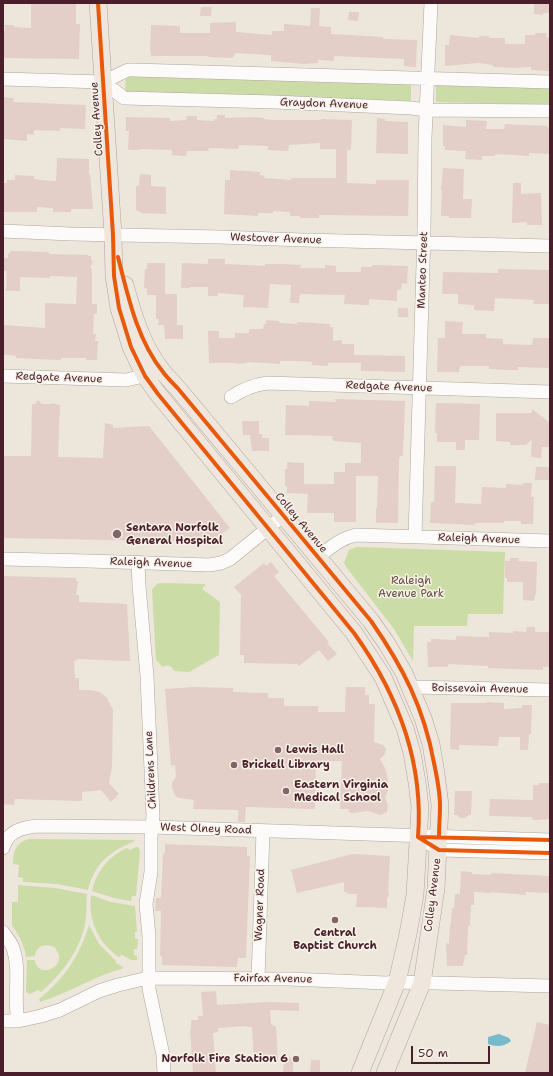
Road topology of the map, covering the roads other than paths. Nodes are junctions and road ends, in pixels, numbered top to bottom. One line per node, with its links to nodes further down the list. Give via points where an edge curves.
1 (98, 3): 5 (main road, Colley Avenue)
2 (432, 3): 3 (street, Manteo Street)
3 (429, 78): 5 (street, via 128,70); 6 (street); 7 (street, Manteo Street)
4 (3, 79): 5 (street)
5 (103, 82): 7 (street, Graydon Avenue, via 124,98); 10 (main road, Colley Avenue)
6 (550, 82)
7 (427, 110): 8 (street, Graydon Avenue); 11 (street, Manteo Street)
8 (550, 111)
9 (3, 231): 10 (street, Westover Avenue)
10 (113, 235): 11 (street, Westover Avenue); 13 (main road, Colley Avenue, via 139,330); 15 (main road, Colley Avenue, via 114,276 119,308 131,347)
11 (424, 243): 12 (street, Westover Avenue); 16 (street, Manteo Street)
12 (550, 246)
13 (163, 372): 15 (street, Redgate Avenue); 19 (main road, Colley Avenue)
14 (3, 376): 15 (street, Redgate Avenue, via 126,380)
15 (145, 376): 20 (main road, Colley Avenue)
16 (420, 389): 17 (street, Redgate Avenue); 18 (street, Redgate Avenue, via 267,383 255,384); 21 (street, Manteo Street)
17 (550, 392)
18 (232, 397)
19 (283, 516): 20 (street, Raleigh Avenue); 23 (main road, Colley Avenue)
20 (268, 528): 25 (street, Raleigh Avenue, via 230,559 221,563 209,565); 30 (main road, Colley Avenue, via 354,633 387,686 405,728 412,753 420,807)
21 (415, 537): 22 (street, Raleigh Avenue); 23 (street, Raleigh Avenue, via 356,535 338,542)
22 (550, 541)
23 (318, 557): 26 (main road, Colley Avenue, via 371,621)
24 (3, 559): 25 (street, Raleigh Avenue)
25 (138, 562): 28 (street, Childrens Lane, via 148,684)
26 (411, 687): 27 (street, Boissevain Avenue); 32 (main road, Colley Avenue, via 431,744 440,805)
27 (550, 690)
28 (152, 828): 29 (street, West Olney Road); 33 (street, West Olney Road, via 36,826 15,831 9,836); 36 (street, Childrens Lane, via 151,872 146,904 149,936)
29 (263, 831): 30 (street, West Olney Road); 37 (street, Wagner Road)
30 (418, 837): 32 (street, West Olney Road); 38 (main road, Colley Avenue, via 415,895)
31 (550, 840): 32 (street, West Olney Road)
32 (439, 843): 34 (street, West Olney Road); 39 (main road, Colley Avenue, via 436,888)
33 (3, 848)
34 (550, 854)
35 (3, 932): 42 (street, via 12,946 16,959)
36 (148, 978): 37 (street, Fairfax Avenue); 42 (street, Fairfax Avenue, via 105,989 60,1010); 43 (street, Childrens Lane, via 149,995 163,1055)
37 (258, 979): 38 (street, Fairfax Avenue, via 386,984)
38 (397, 982): 39 (street, Fairfax Avenue); 44 (main road, Colley Avenue)
39 (422, 983): 40 (street, Fairfax Avenue); 45 (main road, Colley Avenue)
40 (550, 986)
41 (3, 1021): 42 (street, Fairfax Avenue)
42 (18, 1021)
43 (164, 1073)
44 (360, 1073)
45 (385, 1073)

